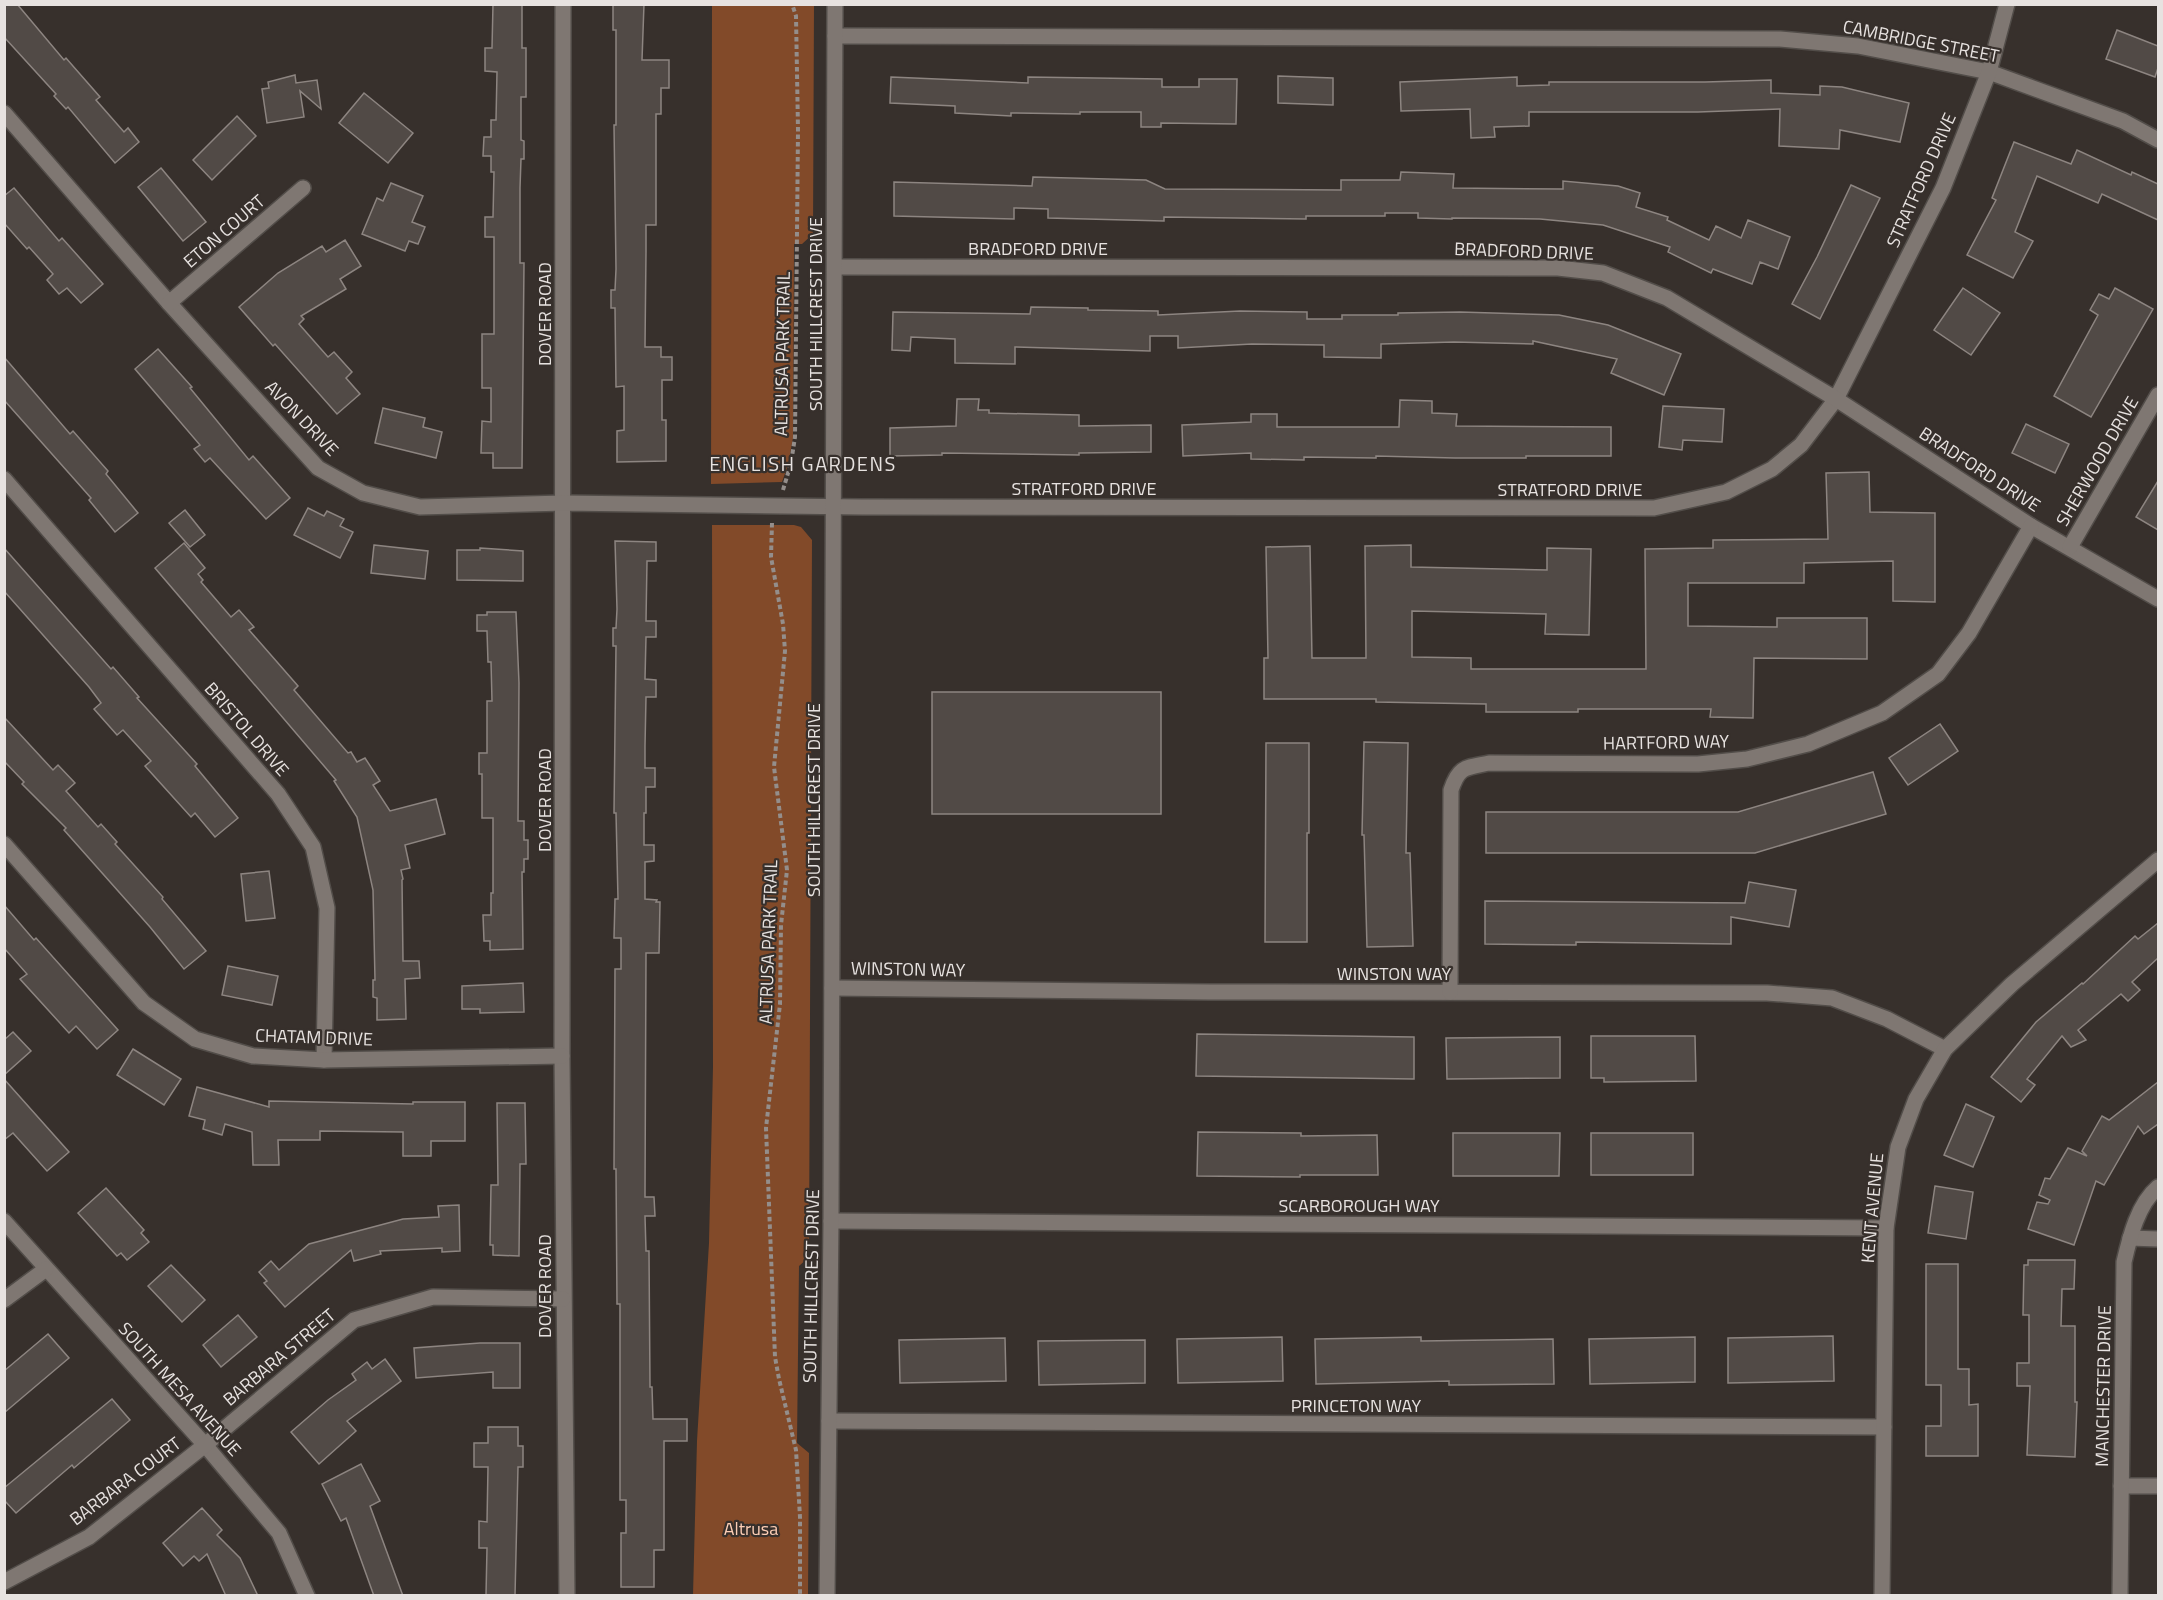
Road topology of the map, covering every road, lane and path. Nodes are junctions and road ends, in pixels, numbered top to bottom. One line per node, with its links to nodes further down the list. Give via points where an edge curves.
1 (563, 4): 15 (street, DOVER ROAD)
2 (792, 4): 16 (path, ALTRUSA PARK TRAIL, via 796,16 798,130 795,437)
3 (835, 4): 5 (street, SOUTH HILLCREST DRIVE)
4 (2007, 4): 6 (street, STRATFORD DRIVE)
5 (835, 36): 6 (street, CAMBRIDGE STREET, via 1780,39 1858,46); 10 (street, SOUTH HILLCREST DRIVE)
6 (1989, 72): 8 (street, CAMBRIDGE STREET, via 2123,121); 13 (street, STRATFORD DRIVE, via 1943,188)
7 (4, 113): 11 (street, AVON DRIVE)
8 (2158, 140)
9 (303, 188): 11 (street, ETON COURT)
10 (835, 267): 13 (street, BRADFORD DRIVE, via 1558,268 1603,273 1666,298); 17 (street, SOUTH HILLCREST DRIVE)
11 (169, 303): 15 (street, AVON DRIVE, via 318,468 363,493 420,507)
12 (2158, 395): 19 (street, SHERWOOD DRIVE)
13 (1836, 399): 17 (street, STRATFORD DRIVE, via 1801,444 1772,469 1726,492 1654,508); 18 (street, BRADFORD DRIVE)
14 (4, 479): 27 (street, BRISTOL DRIVE, via 278,794 313,847 327,908)
15 (564, 503): 16 (street, AVON DRIVE); 26 (street, DOVER ROAD)
16 (777, 507): 17 (street, AVON DRIVE); 45 (path, ALTRUSA PARK TRAIL, via 770,527 771,557 785,651 774,767 787,870 767,1147 776,1357 796,1450)
17 (833, 507): 23 (street, SOUTH HILLCREST DRIVE)
18 (2031, 526): 19 (street, BRADFORD DRIVE); 24 (street, HARTFORD WAY, via 1969,633 1938,674 1882,712 1808,744 1748,759 1698,764 1489,764 1467,767 1457,774 1451,790)
19 (2070, 547): 20 (street, BRADFORD DRIVE)
20 (2158, 599)
21 (4, 844): 27 (street, CHATAM DRIVE, via 144,1003 195,1039 253,1056)
22 (2158, 860): 25 (street, KENT AVENUE)
23 (832, 988): 24 (street, WINSTON WAY); 30 (street, SOUTH HILLCREST DRIVE)
24 (1450, 992): 25 (street, WINSTON WAY, via 1767,993 1832,998 1887,1019)
25 (1945, 1048): 31 (street, KENT AVENUE, via 1916,1100 1898,1147)
26 (562, 1056): 27 (street, CHATAM DRIVE); 35 (street, DOVER ROAD)
27 (324, 1060)
28 (2158, 1187): 32 (street, MANCHESTER DRIVE, via 2148,1196)
29 (4, 1221): 34 (street, SOUTH MESA AVENUE)
30 (831, 1221): 31 (street, SCARBOROUGH WAY); 37 (street, SOUTH HILLCREST DRIVE)
31 (1886, 1228): 38 (street, KENT AVENUE)
32 (2130, 1238): 33 (street); 40 (street, MANCHESTER DRIVE, via 2124,1262)
33 (2158, 1239)
34 (46, 1269): 36 (street); 39 (street, SOUTH MESA AVENUE)
35 (563, 1299): 39 (street, BARBARA STREET, via 433,1297 354,1320); 44 (street, DOVER ROAD)
36 (4, 1300)
37 (829, 1421): 38 (street, PRINCETON WAY); 46 (street, SOUTH HILLCREST DRIVE)
38 (1884, 1427): 47 (street, KENT AVENUE)
39 (205, 1445): 42 (street, BARBARA COURT, via 88,1537); 43 (street, SOUTH MESA AVENUE, via 279,1533)
40 (2121, 1486): 41 (street); 48 (street, MANCHESTER DRIVE)
41 (2158, 1486)
42 (4, 1582)
43 (307, 1596)
44 (567, 1596)
45 (800, 1596)
46 (827, 1596)
47 (1882, 1596)
48 (2121, 1596)

